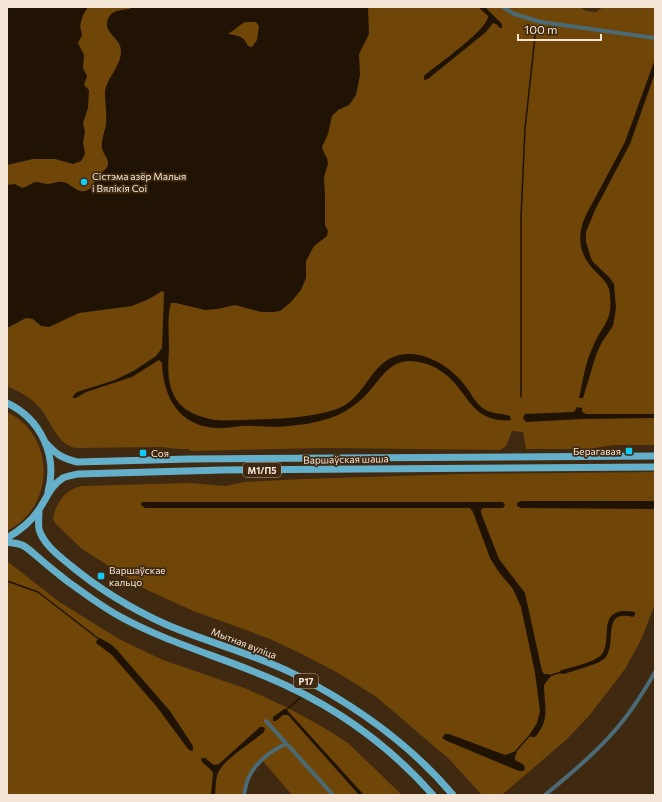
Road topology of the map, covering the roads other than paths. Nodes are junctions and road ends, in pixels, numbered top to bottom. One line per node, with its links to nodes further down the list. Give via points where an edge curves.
1 (502, 7): 2 (street, via 514,14 541,22)
2 (655, 38)
3 (7, 403): 4 (highway, Варшаўская шаша / М1/П5, via 27,416 38,428)
4 (45, 442): 5 (highway, Варшаўская шаша / М1/П5, via 57,455 77,462); 7 (highway, Варшаўская шаша / М1/П5, via 51,470)
5 (655, 456)
6 (655, 467): 7 (highway, Варшаўская шаша / М1/П5, via 222,470 78,474 64,478 55,485)
7 (46, 498): 8 (highway, Варшаўская шаша / М1/П5)
8 (39, 510): 9 (highway, Варшаўская шаша / М1/П5, via 20,531); 17 (highway, Мытная вуліца / Р17, via 40,529 47,543 61,558 96,585 166,624 268,662 326,692 353,708 409,750)
9 (7, 538)
10 (7, 542): 16 (highway, Р17, via 28,548 66,580 99,603 149,631 267,677 335,712 358,726 385,748 415,774)
11 (655, 672): 18 (street, via 630,712 610,737)
12 (266, 721): 13 (street)
13 (286, 744): 14 (street, via 275,748 262,760 249,778); 15 (street)
14 (244, 795)
15 (333, 795)
16 (433, 795)
17 (453, 795)
18 (545, 795)

